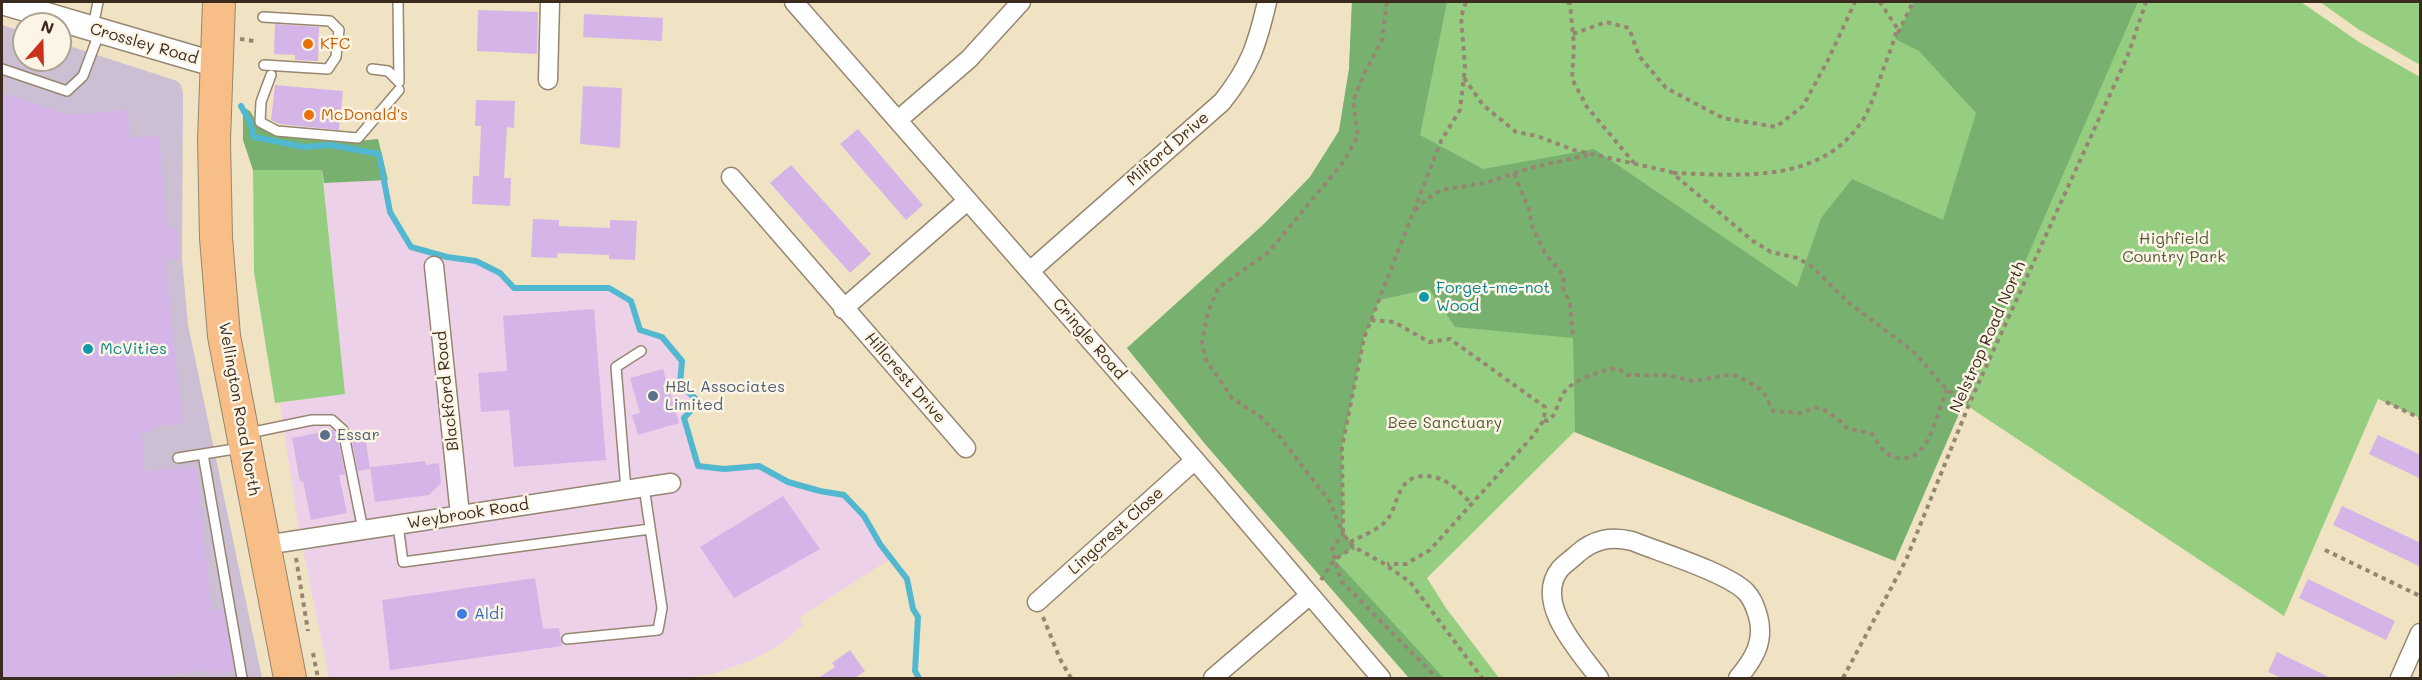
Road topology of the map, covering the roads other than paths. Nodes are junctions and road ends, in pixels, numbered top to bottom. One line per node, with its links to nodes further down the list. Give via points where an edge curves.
1 (2, 2): 10 (street, Crossley Road)
2 (98, 2): 10 (lane)
3 (219, 2): 11 (highway, Wellington Road North)
4 (398, 2): 14 (lane, via 399,82 388,71)
5 (550, 2): 16 (street)
6 (794, 2): 18 (street, Cringle Road)
7 (1021, 2): 18 (street, via 969,59)
8 (1266, 2): 22 (street, Milford Drive, via 1252,58 1222,102)
9 (263, 17): 12 (lane, via 330,21 339,30 336,57 328,69)
10 (96, 30): 11 (street, Crossley Road); 13 (lane, via 83,76 67,91)
11 (217, 65): 25 (highway, Wellington Road North, via 217,249 224,336)
12 (264, 65)
13 (2, 69)
14 (372, 69)
15 (271, 75): 17 (lane, via 261,102 260,122 277,131 358,138)
16 (548, 80)
17 (399, 90)
18 (898, 120): 20 (street, Cringle Road)
19 (731, 177): 23 (street, Hillcrest Drive)
20 (967, 201): 22 (street, Cringle Road); 23 (street)
21 (434, 266): 32 (street, Blackford Road)
22 (1030, 271): 29 (street, Cringle Road)
23 (843, 309): 26 (street, Hillcrest Drive)
24 (641, 351): 31 (lane, via 616,367)
25 (244, 441): 27 (lane); 35 (lane, via 312,420 333,420 343,430); 36 (highway, Wellington Road North)
26 (966, 448)
27 (203, 454): 28 (lane); 41 (lane)
28 (178, 458)
29 (1195, 460): 37 (street, Cringle Road); 38 (street, Lingcrest Close)
30 (671, 483): 31 (street, Weybrook Road)
31 (635, 488): 32 (street, Weybrook Road); 34 (lane)
32 (460, 515): 33 (street, Weybrook Road)
33 (398, 525): 34 (lane, via 403,562); 35 (street, Weybrook Road)
34 (650, 529): 40 (lane, via 662,608 658,630)
35 (363, 530): 36 (street, Weybrook Road)
36 (279, 543): 42 (highway, Wellington Road North)
37 (1315, 588): 43 (street); 44 (street, Cringle Road)
38 (1037, 602)
39 (2421, 633): 47 (street)
40 (567, 639)
41 (242, 678)
42 (290, 678)
43 (1213, 678)
44 (1381, 678)
45 (1599, 678): 46 (street, via 1559,622 1552,594 1559,570 1580,551 1598,540 1616,537 1730,580 1746,591 1762,629 1758,649)
46 (1738, 678)
47 (2400, 678)

